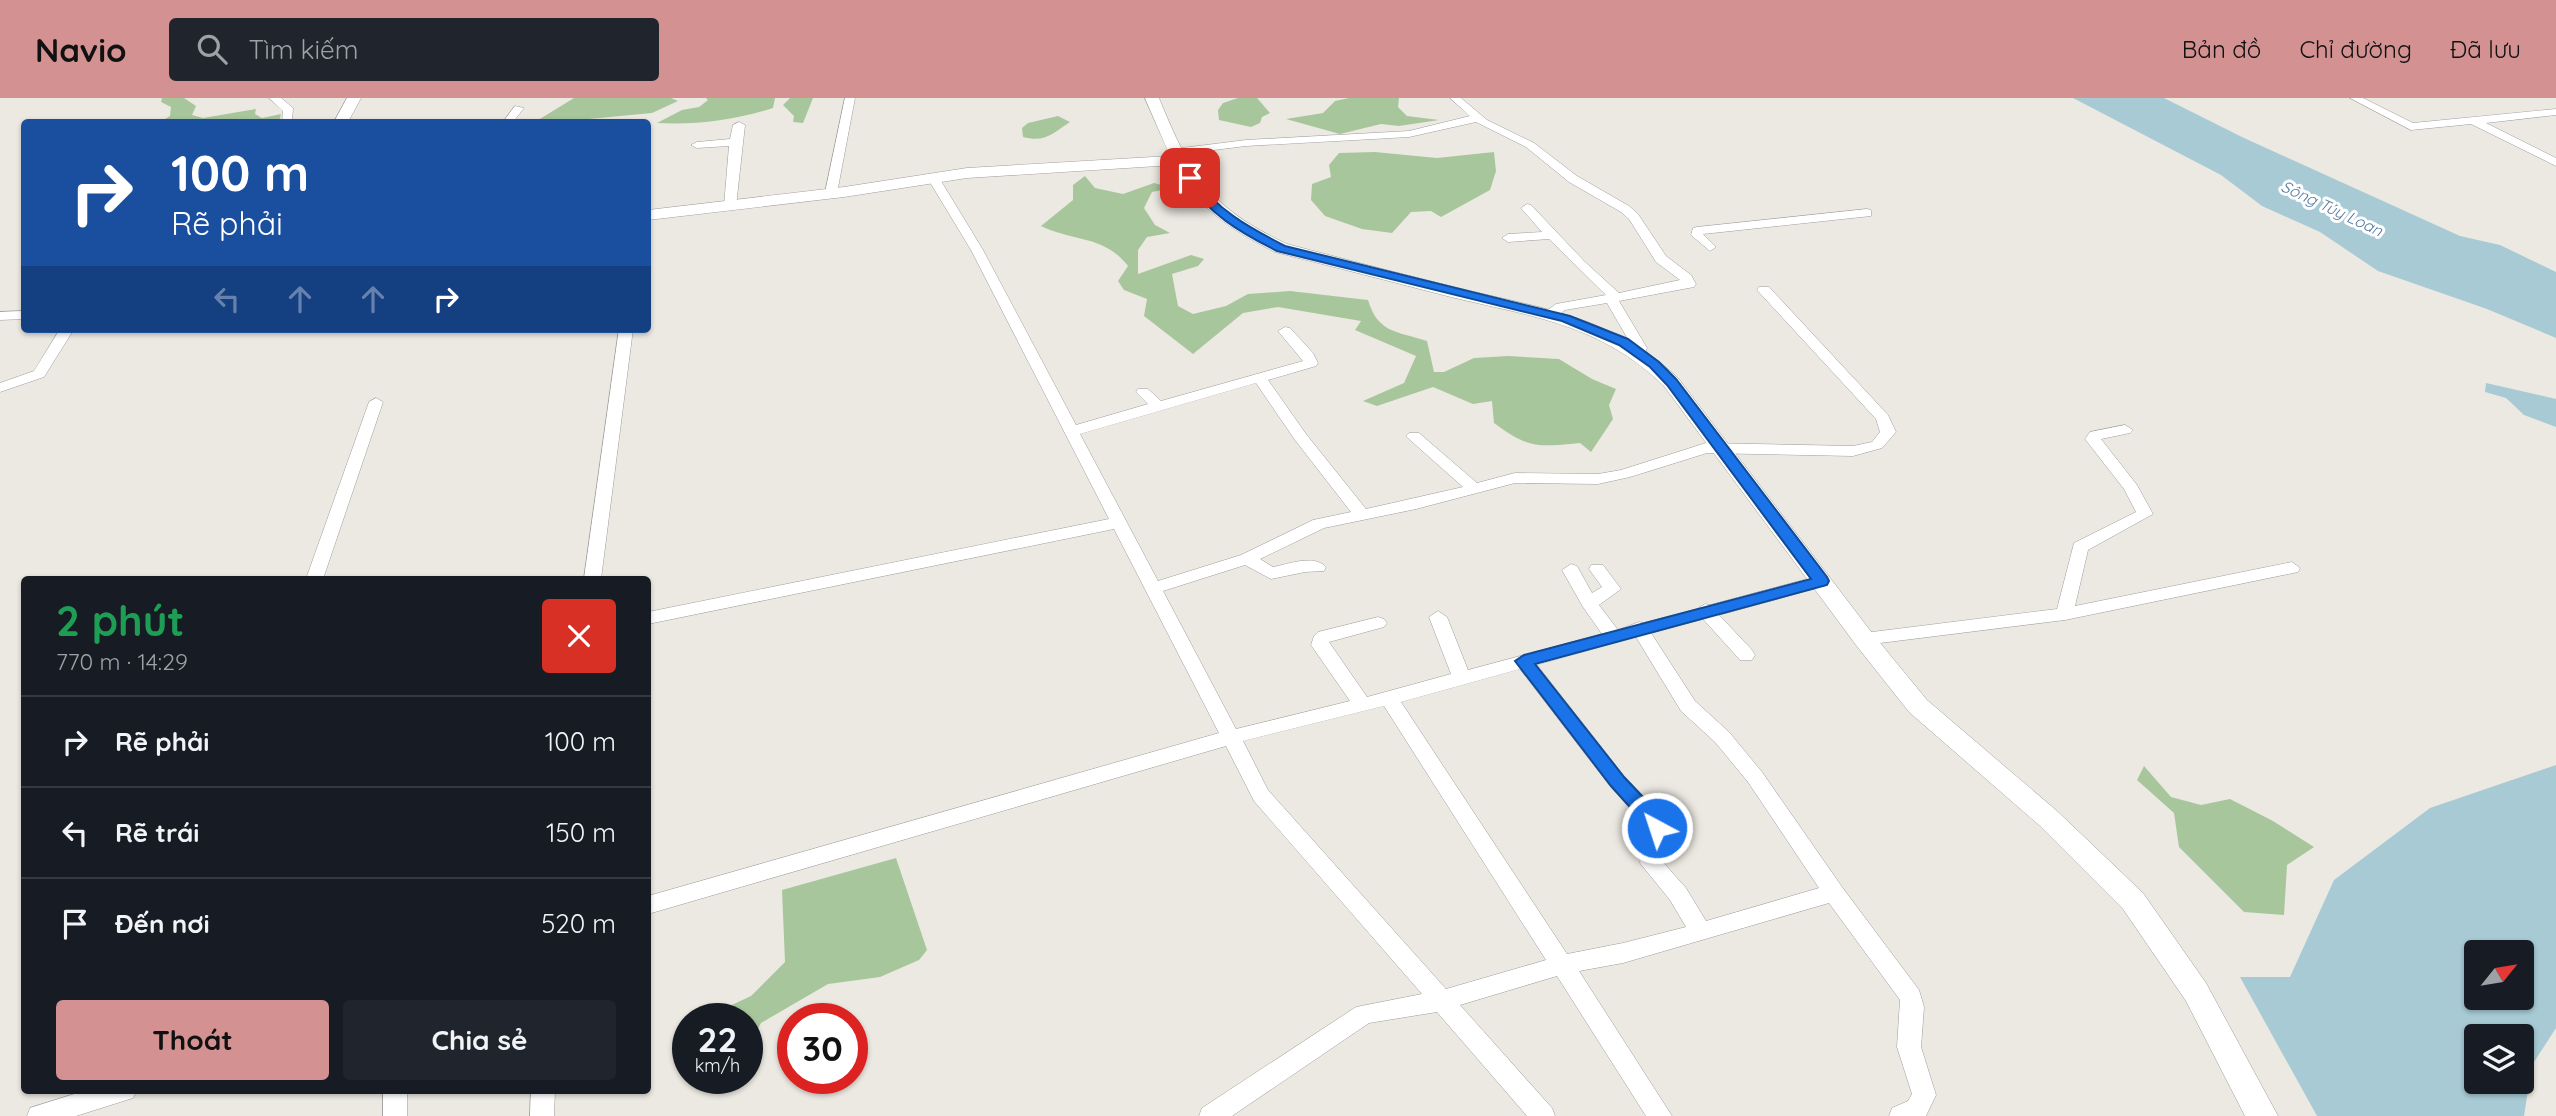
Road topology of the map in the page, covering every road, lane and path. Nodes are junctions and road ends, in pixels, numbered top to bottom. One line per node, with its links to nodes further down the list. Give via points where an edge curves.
1 (274, 98): 10 (street, via 289,110)
2 (354, 98): 11 (street)
3 (850, 98): 20 (street)
4 (1152, 98): 17 (street)
5 (1455, 98): 9 (street)
6 (2355, 98): 13 (street, via 2411,127)
7 (519, 108): 12 (street)
8 (2556, 111): 13 (street)
9 (1477, 118): 17 (street, via 1409,134 1246,142); 29 (street, via 1530,145 1573,180 1625,209 1661,259 1689,284)
10 (288, 119)
11 (343, 119)
12 (510, 119)
13 (2474, 121): 18 (street)
14 (739, 125): 15 (street)
15 (734, 142): 16 (street); 21 (street)
16 (697, 145)
17 (1175, 156): 19 (street); 31 (street, via 1202,197 1218,212 1281,248)
18 (2556, 163)
19 (934, 179): 20 (street); 43 (street, via 977,250)
20 (831, 193): 21 (street)
21 (730, 206): 24 (street)
22 (1527, 208): 25 (street)
23 (1867, 213): 27 (street, via 1697,231)
24 (651, 215)
25 (1550, 235): 26 (street); 29 (street)
26 (1508, 238)
27 (1710, 247)
28 (1764, 290): 45 (street, via 1883,418 1888,432 1877,445 1853,451)
29 (1614, 299): 31 (street, via 1561,307); 36 (street)
30 (21, 315): 32 (street)
31 (1550, 315): 36 (street, via 1601,330)
32 (0, 316)
33 (1285, 331): 37 (street, via 1311,363)
34 (65, 333): 38 (street, via 39,374)
35 (625, 333): 55 (street)
36 (1639, 353): 45 (street, via 1671,382)
37 (1260, 378): 41 (street); 47 (street)
38 (0, 388)
39 (1143, 392): 41 (street)
40 (376, 402): 54 (street)
41 (1158, 406): 43 (street)
42 (2125, 429): 60 (street, via 2093,439 2145,514 2080,547)
43 (1070, 432): 48 (street)
44 (1414, 436): 46 (street)
45 (1722, 450): 46 (street, via 1694,450 1598,479 1515,478); 56 (street)
46 (1474, 489): 47 (street)
47 (1362, 515): 49 (street, via 1320,524)
48 (1117, 523): 57 (street); 61 (street)
49 (1247, 559): 50 (street, via 1271,573); 57 (street)
50 (1318, 567)
51 (2292, 568): 60 (street)
52 (1597, 569): 58 (street, via 1612,589)
53 (1571, 570): 58 (street)
54 (315, 576)
55 (592, 576)
56 (1822, 581): 59 (street); 66 (street)
57 (1154, 588): 72 (street)
58 (1589, 603): 65 (street)
59 (1705, 610): 64 (street); 67 (street)
60 (2065, 614): 66 (street)
61 (651, 617)
62 (1438, 617): 69 (street)
63 (1378, 623): 71 (street, via 1320,640)
64 (1639, 628): 65 (street); 73 (street, via 1688,706 1739,756)
65 (1612, 635): 68 (street)
66 (1864, 639): 88 (street, via 1918,706 2048,818 2133,901 2196,992)
67 (1746, 655)
68 (1524, 661): 69 (street); 75 (street, via 1617,782 1656,823 1650,863 1678,894)
69 (1462, 678): 70 (street)
70 (1389, 698): 71 (street); 76 (street)
71 (1363, 705): 72 (street)
72 (1231, 737): 74 (street); 77 (street, via 1261,795)
73 (1834, 893): 75 (street); 87 (street, via 1911,997 1909,1047 1924,1095 1917,1109)
74 (651, 904)
75 (1701, 932): 76 (street)
76 (1561, 965): 77 (street); 86 (street)
77 (1440, 1001): 84 (street, via 1364,1014); 85 (street)
78 (111, 1094): 81 (street)
79 (395, 1094): 82 (street)
80 (543, 1094): 83 (street)
81 (39, 1116)
82 (396, 1116)
83 (542, 1116)
84 (1211, 1116)
85 (1543, 1116)
86 (1660, 1116)
87 (1901, 1116)
88 (2262, 1116)

